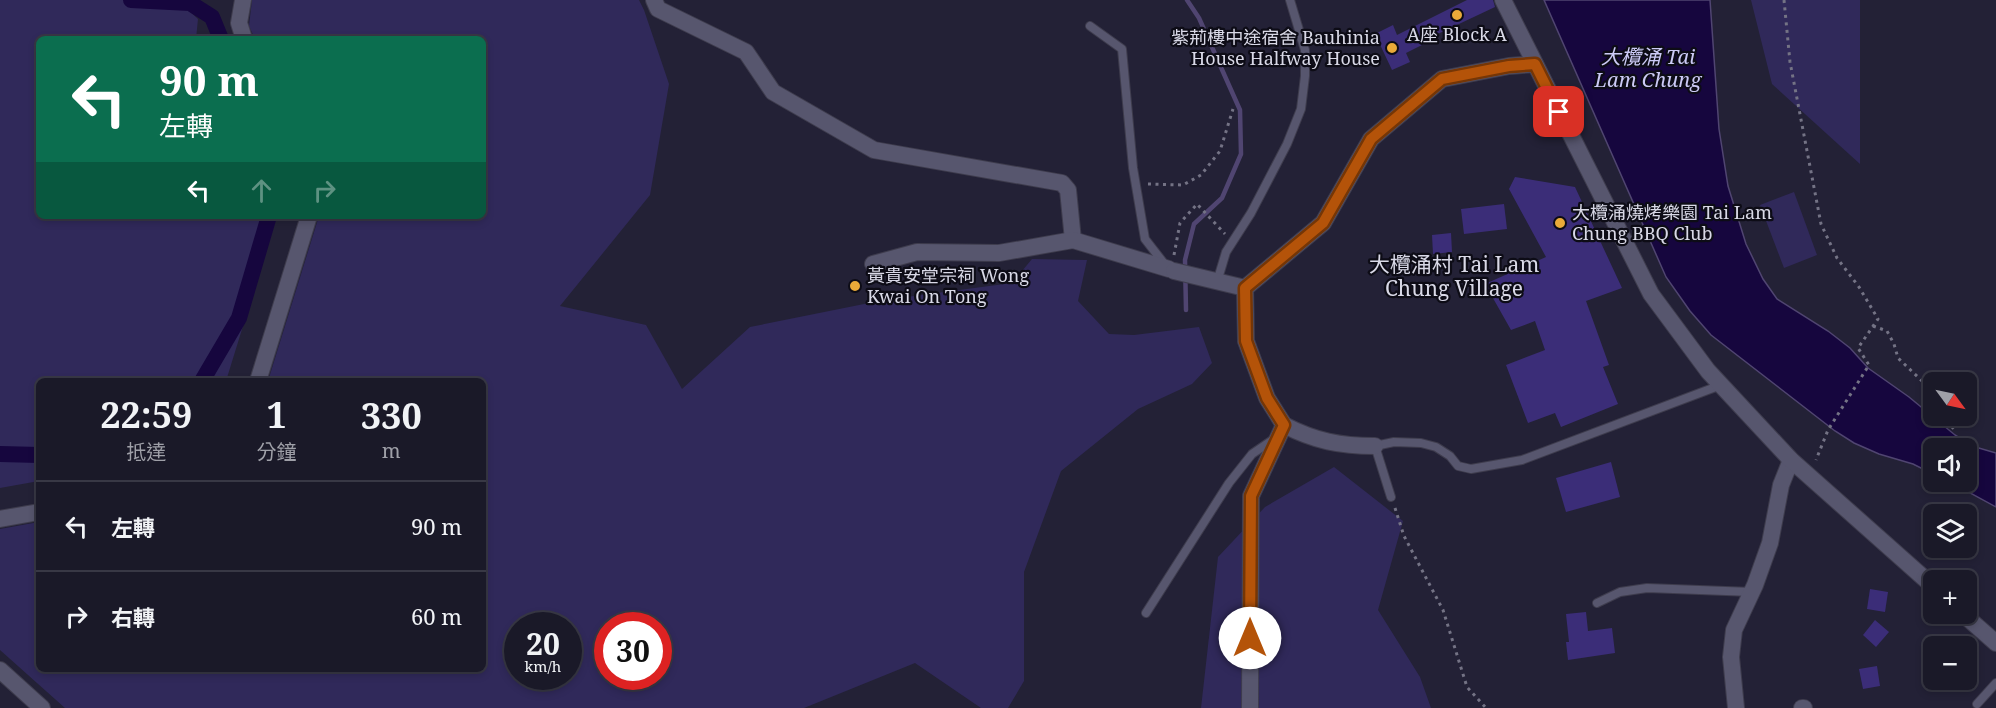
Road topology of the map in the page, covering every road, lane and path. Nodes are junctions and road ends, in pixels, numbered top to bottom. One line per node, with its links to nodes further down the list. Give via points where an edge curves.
1 (243, 0): 7 (street, via 239,23)
2 (654, 0): 13 (street, via 658,9 746,52 773,92 874,150 1062,183 1068,190)
3 (1290, 0): 16 (lane, via 1305,50 1301,109 1251,213)
4 (1503, 0): 8 (street)
5 (1784, 0): 18 (path, via 1790,62 1821,224 1837,258 1878,319)
6 (1090, 26): 10 (lane, via 1122,49)
7 (242, 36)
8 (1535, 64): 17 (street, via 1442,79 1371,139 1323,223); 20 (street, via 1651,294)
9 (1233, 109): 10 (path, via 1220,150 1201,175 1183,185)
10 (1136, 182): 15 (lane, via 1145,239)
11 (308, 219): 19 (street)
12 (1219, 227): 15 (path, via 1197,204 1180,223)
13 (1073, 240): 14 (street, via 999,253 917,252); 15 (street)
14 (873, 264)
15 (1169, 268): 16 (street)
16 (1210, 281): 17 (street)
17 (1245, 288): 23 (street, via 1246,341)
18 (1874, 326): 21 (path, via 1887,331 1898,358); 27 (path, via 1858,348 1869,365 1828,430)
19 (259, 378)
20 (1721, 385): 25 (lane, via 1521,460 1471,469 1458,466 1436,447 1421,443); 26 (street)
21 (1923, 386)
22 (1951, 426): 24 (path)
23 (1282, 430): 25 (street, via 1347,446); 34 (lane, via 1252,454 1228,483); 41 (street, via 1251,496)
24 (1956, 431)
25 (1375, 446): 28 (lane)
26 (1791, 460): 27 (street); 32 (street, via 1781,485 1770,543)
27 (1809, 476): 31 (street)
28 (1391, 497): 42 (path, via 1404,536 1443,610 1467,687)
29 (36, 513): 30 (street)
30 (0, 519)
31 (1923, 577)
32 (1752, 592): 33 (lane, via 1647,588 1620,592); 43 (street, via 1734,630 1731,657)
33 (1597, 603)
34 (1146, 613)
35 (1974, 624): 36 (street)
36 (1996, 643)
37 (0, 670): 40 (street)
38 (1996, 683): 39 (lane)
39 (1977, 704)
40 (42, 708)
41 (1250, 708)
42 (1485, 708)
43 (1736, 708)

